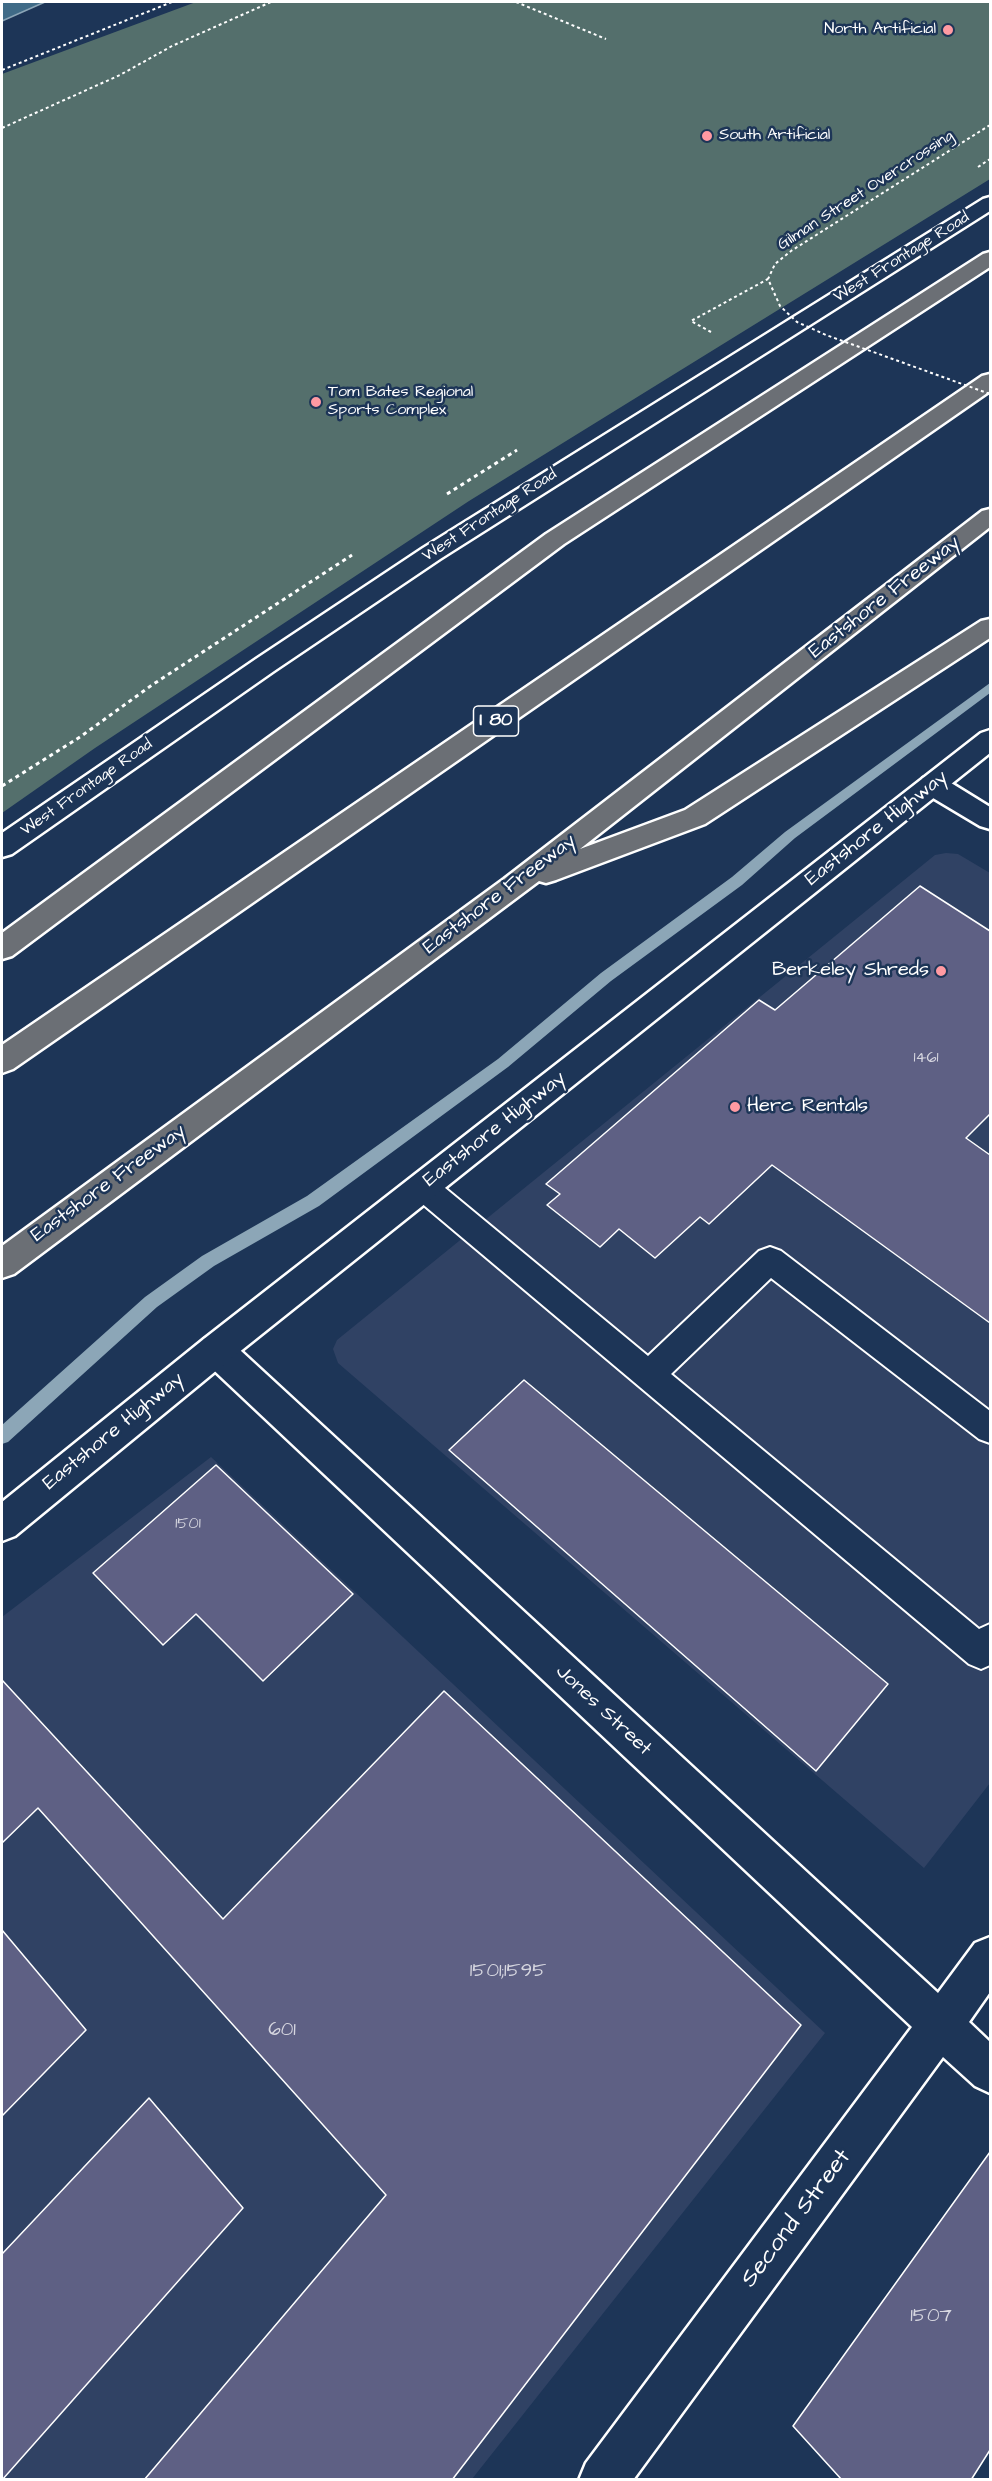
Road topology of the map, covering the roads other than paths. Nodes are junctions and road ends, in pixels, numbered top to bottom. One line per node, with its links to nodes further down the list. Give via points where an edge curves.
1 (990, 203): 9 (street, West Frontage Road, via 383,585)
2 (990, 258): 11 (highway, via 555,539)
3 (990, 381): 12 (highway, I 80)
4 (990, 516): 10 (highway, Eastshore Freeway)
5 (990, 627): 10 (highway, via 695,817)
6 (990, 739): 7 (street, Eastshore Highway)
7 (933, 785): 8 (street); 13 (street, Eastshore Highway)
8 (990, 819)
9 (2, 847)
10 (514, 886): 14 (highway, Eastshore Freeway)
11 (2, 948)
12 (2, 1061)
13 (423, 1187): 15 (street, Eastshore Highway); 16 (lane)
14 (2, 1263)
15 (216, 1350): 18 (street, Eastshore Highway); 21 (street, Jones Street)
16 (648, 1376): 17 (lane, via 770,1260); 19 (lane, via 981,1652)
17 (990, 1429)
18 (2, 1524)
19 (990, 1641)
20 (990, 1958): 21 (street, Second Street)
21 (941, 2024): 22 (street, Jones Street); 23 (street, Second Street)
22 (990, 2071)
23 (603, 2480)

